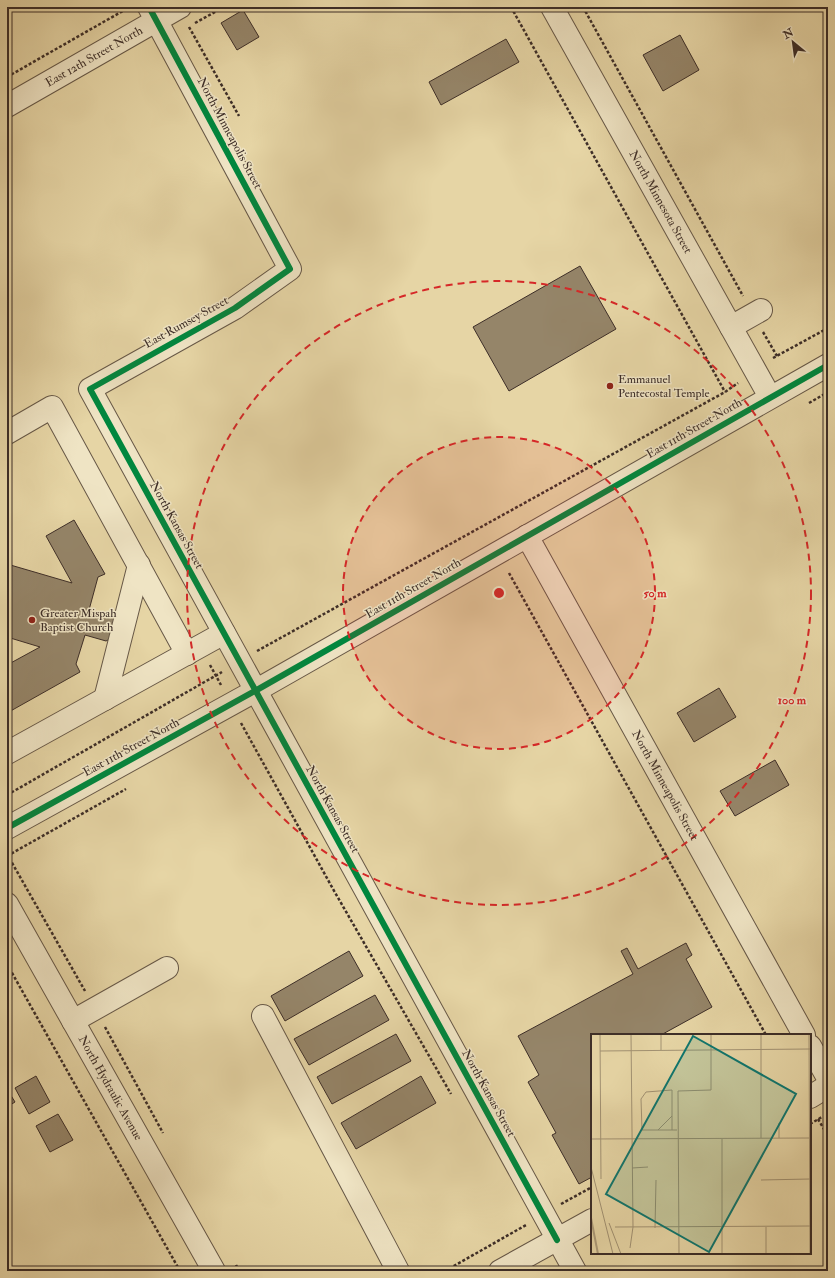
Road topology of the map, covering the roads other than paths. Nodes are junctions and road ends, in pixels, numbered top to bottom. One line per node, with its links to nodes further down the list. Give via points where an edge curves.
1 (552, 7): 7 (street, North Minnesota Street)
2 (179, 8): 3 (street, East 12th Street North)
3 (153, 14): 4 (street, East 12th Street North); 5 (street, North Minneapolis Street)
4 (7, 106)
5 (290, 269): 9 (street, East Rumsey Street, via 235,308)
6 (757, 312): 7 (street)
7 (731, 327): 10 (street, North Minnesota Street)
8 (828, 364): 10 (street, East 11th Street North)
9 (90, 389): 14 (street, North Kansas Street)
10 (770, 397): 12 (street, East 11th Street North)
11 (7, 433): 13 (street, via 52,407)
12 (527, 536): 16 (street, East 11th Street North); 24 (street, North Minneapolis Street)
13 (139, 565): 15 (street); 17 (street)
14 (224, 633): 15 (street); 16 (street, North Kansas Street)
15 (193, 650): 17 (street)
16 (255, 691): 19 (street, East 11th Street North); 30 (street, North Kansas Street)
17 (106, 699): 18 (street)
18 (7, 753)
19 (7, 828)
20 (7, 904): 23 (street, North Hydraulic Avenue)
21 (167, 968): 23 (street)
22 (263, 1016): 32 (street)
23 (73, 1021): 31 (street, North Hydraulic Avenue)
24 (803, 1034)
25 (811, 1048): 26 (street)
26 (828, 1078)
27 (828, 1086): 28 (street)
28 (811, 1095)
29 (591, 1221): 30 (street)
30 (549, 1244): 33 (street); 34 (street, North Kansas Street)
31 (214, 1271)
32 (398, 1271)
33 (500, 1271)
34 (575, 1271)

